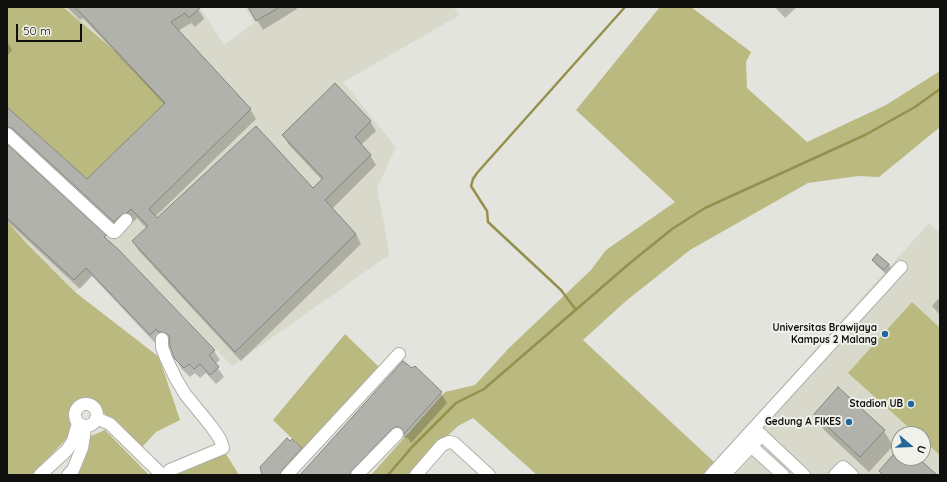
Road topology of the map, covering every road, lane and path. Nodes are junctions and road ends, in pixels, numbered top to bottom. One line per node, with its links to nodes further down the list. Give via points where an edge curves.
1 (7, 134): 2 (street, via 114,232)
2 (126, 220)
3 (901, 267): 8 (street)
4 (162, 339): 14 (street, via 162,347 176,379 220,439 223,448 170,470)
5 (399, 354): 15 (street)
6 (96, 418): 7 (street, via 92,424); 7 (street, via 96,411 92,405 81,405 76,409 75,416); 13 (street, via 110,424)
7 (81, 424): 11 (street, via 67,450); 12 (street, via 82,448)
8 (758, 431): 10 (street); 19 (street); 22 (street)
9 (397, 434): 16 (street)
10 (751, 446): 20 (street); 21 (street)
11 (40, 475)
12 (68, 475)
13 (162, 475)
14 (166, 475)
15 (287, 475)
16 (357, 475)
17 (416, 475): 18 (street, via 442,446 449,442)
18 (489, 475)
19 (711, 475)
20 (724, 475)
21 (783, 475)
22 (804, 475)
23 (835, 475): 24 (street, via 843,467)
24 (852, 475)

